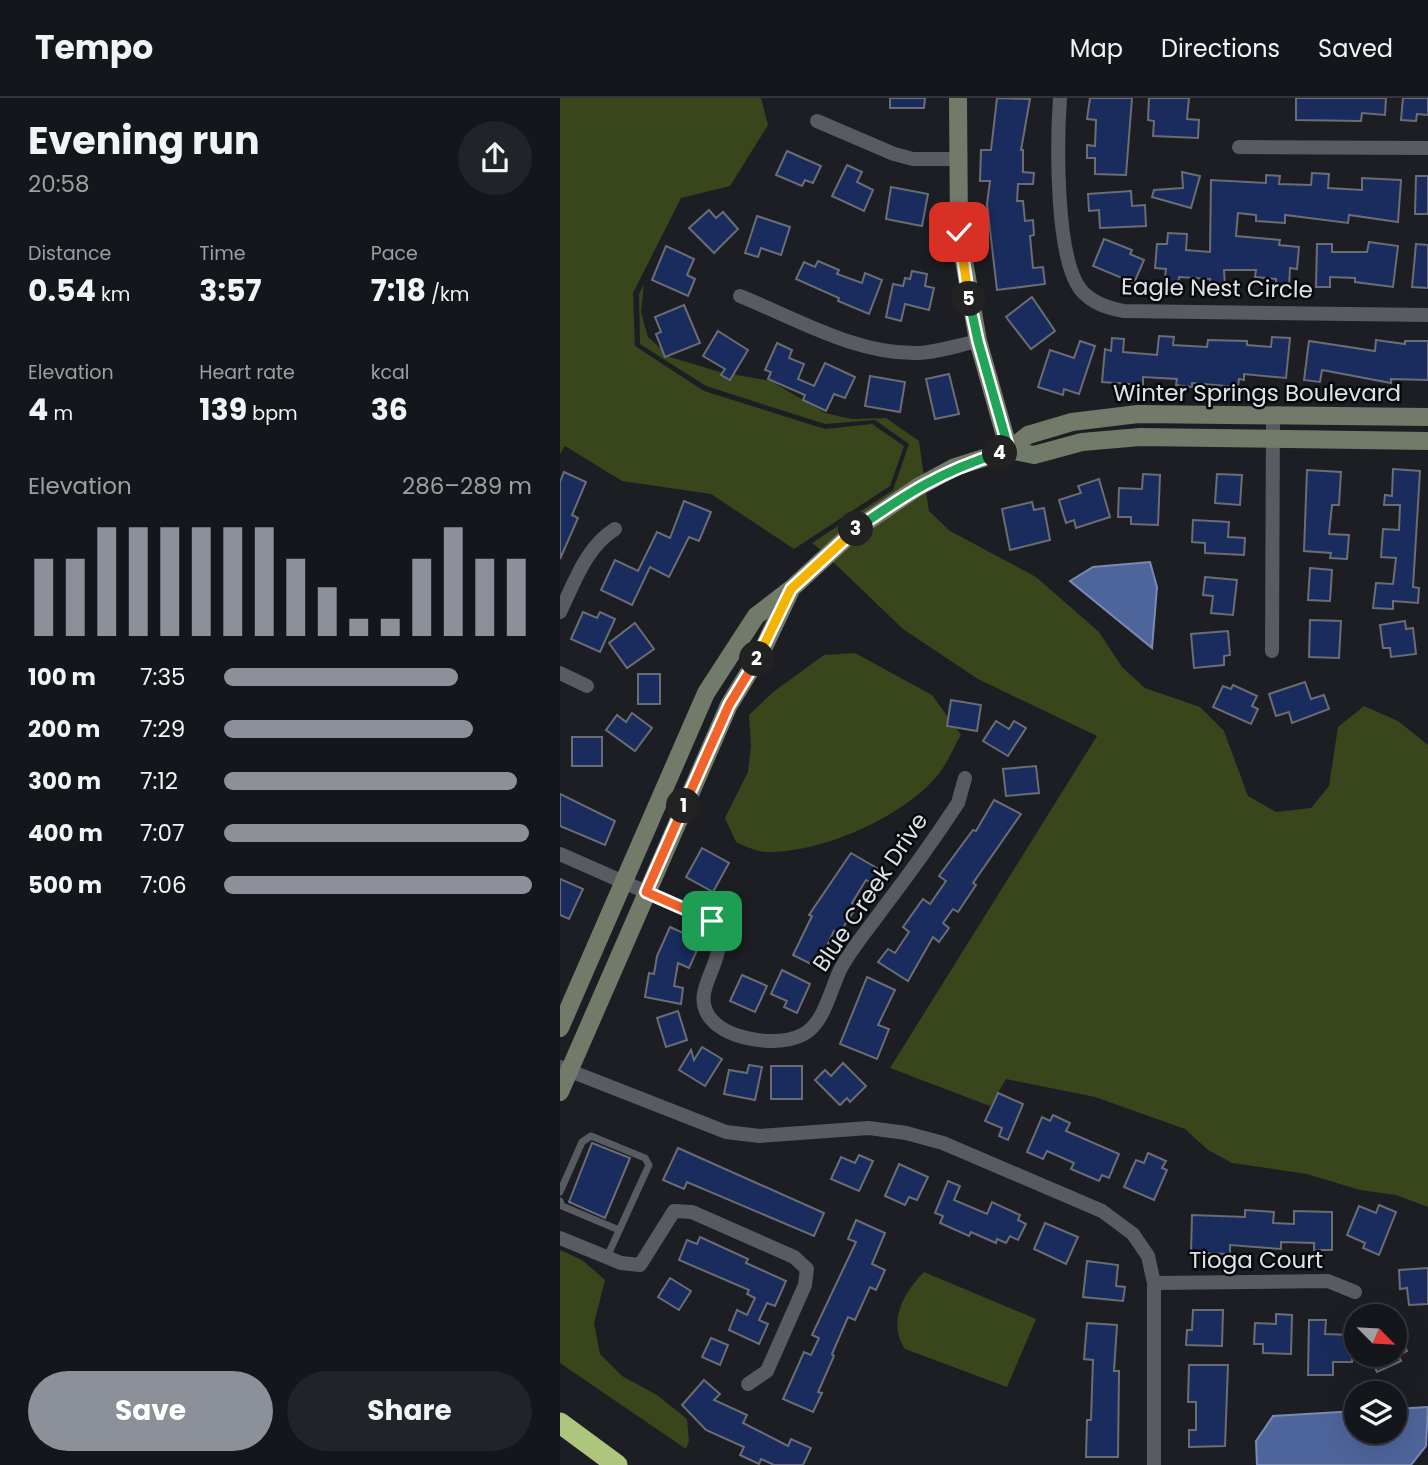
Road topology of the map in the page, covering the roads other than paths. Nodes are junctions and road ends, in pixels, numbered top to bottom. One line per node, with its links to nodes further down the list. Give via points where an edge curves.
1 (958, 98): 6 (street)
2 (1060, 98): 8 (street, Eagle Nest Circle, via 1060,182 1068,260 1072,276 1093,301 1124,312)
3 (817, 121): 6 (street, via 894,154)
4 (1239, 147): 5 (street)
5 (1428, 148)
6 (957, 159): 9 (street, via 959,232)
7 (740, 296): 9 (street, via 856,344 889,352 922,353)
8 (1428, 314)
9 (978, 341): 14 (street)
10 (1273, 415): 11 (street, Winter Springs Boulevard); 12 (street); 14 (street, Winter Springs Boulevard, via 1138,414 1072,422 1028,435)
11 (1428, 417)
12 (1273, 437): 13 (street, Winter Springs Boulevard); 14 (street, Winter Springs Boulevard, via 1140,437 1082,442 1034,455); 18 (street)
13 (1428, 441)
14 (1009, 450): 16 (street, Winter Springs Boulevard, via 955,467 895,502 856,529)
15 (615, 529): 17 (street, via 590,551)
16 (791, 589): 21 (street, Winter Springs Boulevard, via 756,616); 22 (street, Winter Springs Boulevard, via 762,652)
17 (560, 612)
18 (1272, 651)
19 (560, 673): 20 (street)
20 (587, 686)
21 (699, 709): 22 (street); 25 (street, Winter Springs Boulevard)
22 (723, 718): 26 (street, Winter Springs Boulevard)
23 (965, 778): 26 (street, Blue Creek Drive, via 958,803 842,965 814,1026 801,1036 768,1041 750,1038 713,1021 702,999 720,950 720,932 702,915)
24 (560, 854): 25 (street, Blue Creek Drive)
25 (624, 882): 26 (street, Blue Creek Drive); 27 (street, Winter Springs Boulevard)
26 (646, 892): 28 (street, Winter Springs Boulevard)
27 (560, 1028)
28 (565, 1069): 29 (street, Winter Springs Boulevard); 35 (street, via 726,1132 760,1136 869,1128 943,1143 1102,1211 1133,1234 1148,1256)
29 (560, 1092)
30 (560, 1192): 32 (lane, via 582,1142 591,1136 645,1158 649,1165)
31 (560, 1200): 32 (lane, via 562,1206)
32 (619, 1230): 34 (lane)
33 (560, 1238): 34 (street)
34 (607, 1257): 37 (street, via 621,1264 640,1265 674,1211 692,1212 794,1257 807,1269 805,1285 767,1371)
35 (1154, 1283): 36 (street, Tioga Court, via 1328,1281); 40 (street)
36 (1355, 1292)
37 (748, 1384)
38 (560, 1423): 39 (highway)
39 (617, 1465)
40 (1154, 1465)

